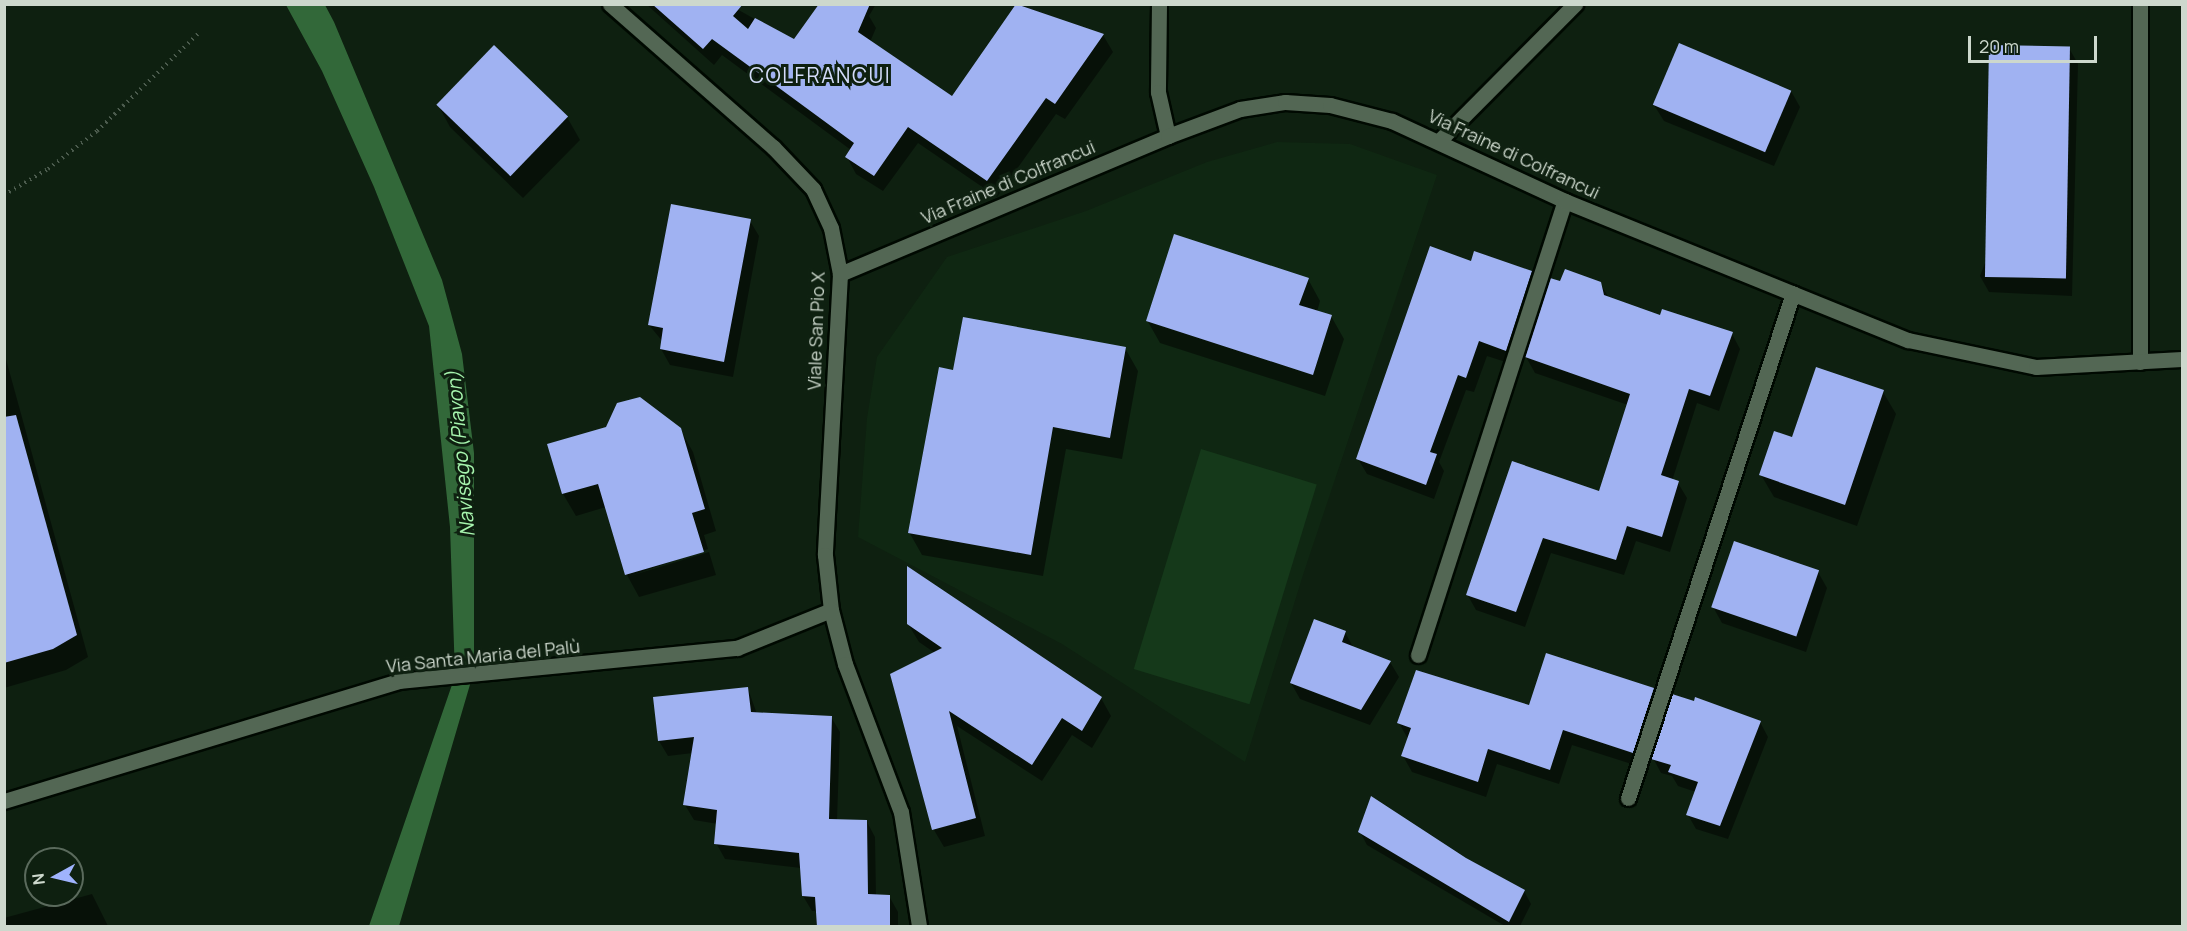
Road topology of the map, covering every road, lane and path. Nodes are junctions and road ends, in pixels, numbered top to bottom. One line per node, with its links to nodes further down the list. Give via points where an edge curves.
1 (610, 4): 10 (street, Viale San Pio X, via 774,147 813,189 831,228)
2 (1159, 4): 6 (street, via 1158,92)
3 (1575, 4): 7 (street)
4 (2140, 4): 13 (street)
5 (200, 32): 8 (path, via 97,131 48,169)
6 (1168, 136): 7 (street, Via Fraine di Colfrancui, via 1240,109 1285,102 1330,105 1392,121); 10 (street, Via Fraine di Colfrancui)
7 (1440, 140): 9 (street, Via Fraine di Colfrancui)
8 (4, 195)
9 (1565, 201): 11 (street, Via Fraine di Colfrancui); 15 (street)
10 (840, 274): 14 (street, Viale San Pio X, via 825,555)
11 (1793, 293): 13 (street, Via Fraine di Colfrancui, via 1908,340 2036,367); 16 (street)
12 (2182, 359): 13 (street, Via Fraine di Colfrancui)
13 (2140, 362)
14 (831, 610): 17 (street, Via Santa Maria del Palù, via 737,648 398,681); 18 (street, Viale San Pio X, via 845,664 901,812)
15 (1418, 655)
16 (1628, 798)
17 (4, 801)
18 (919, 927)

